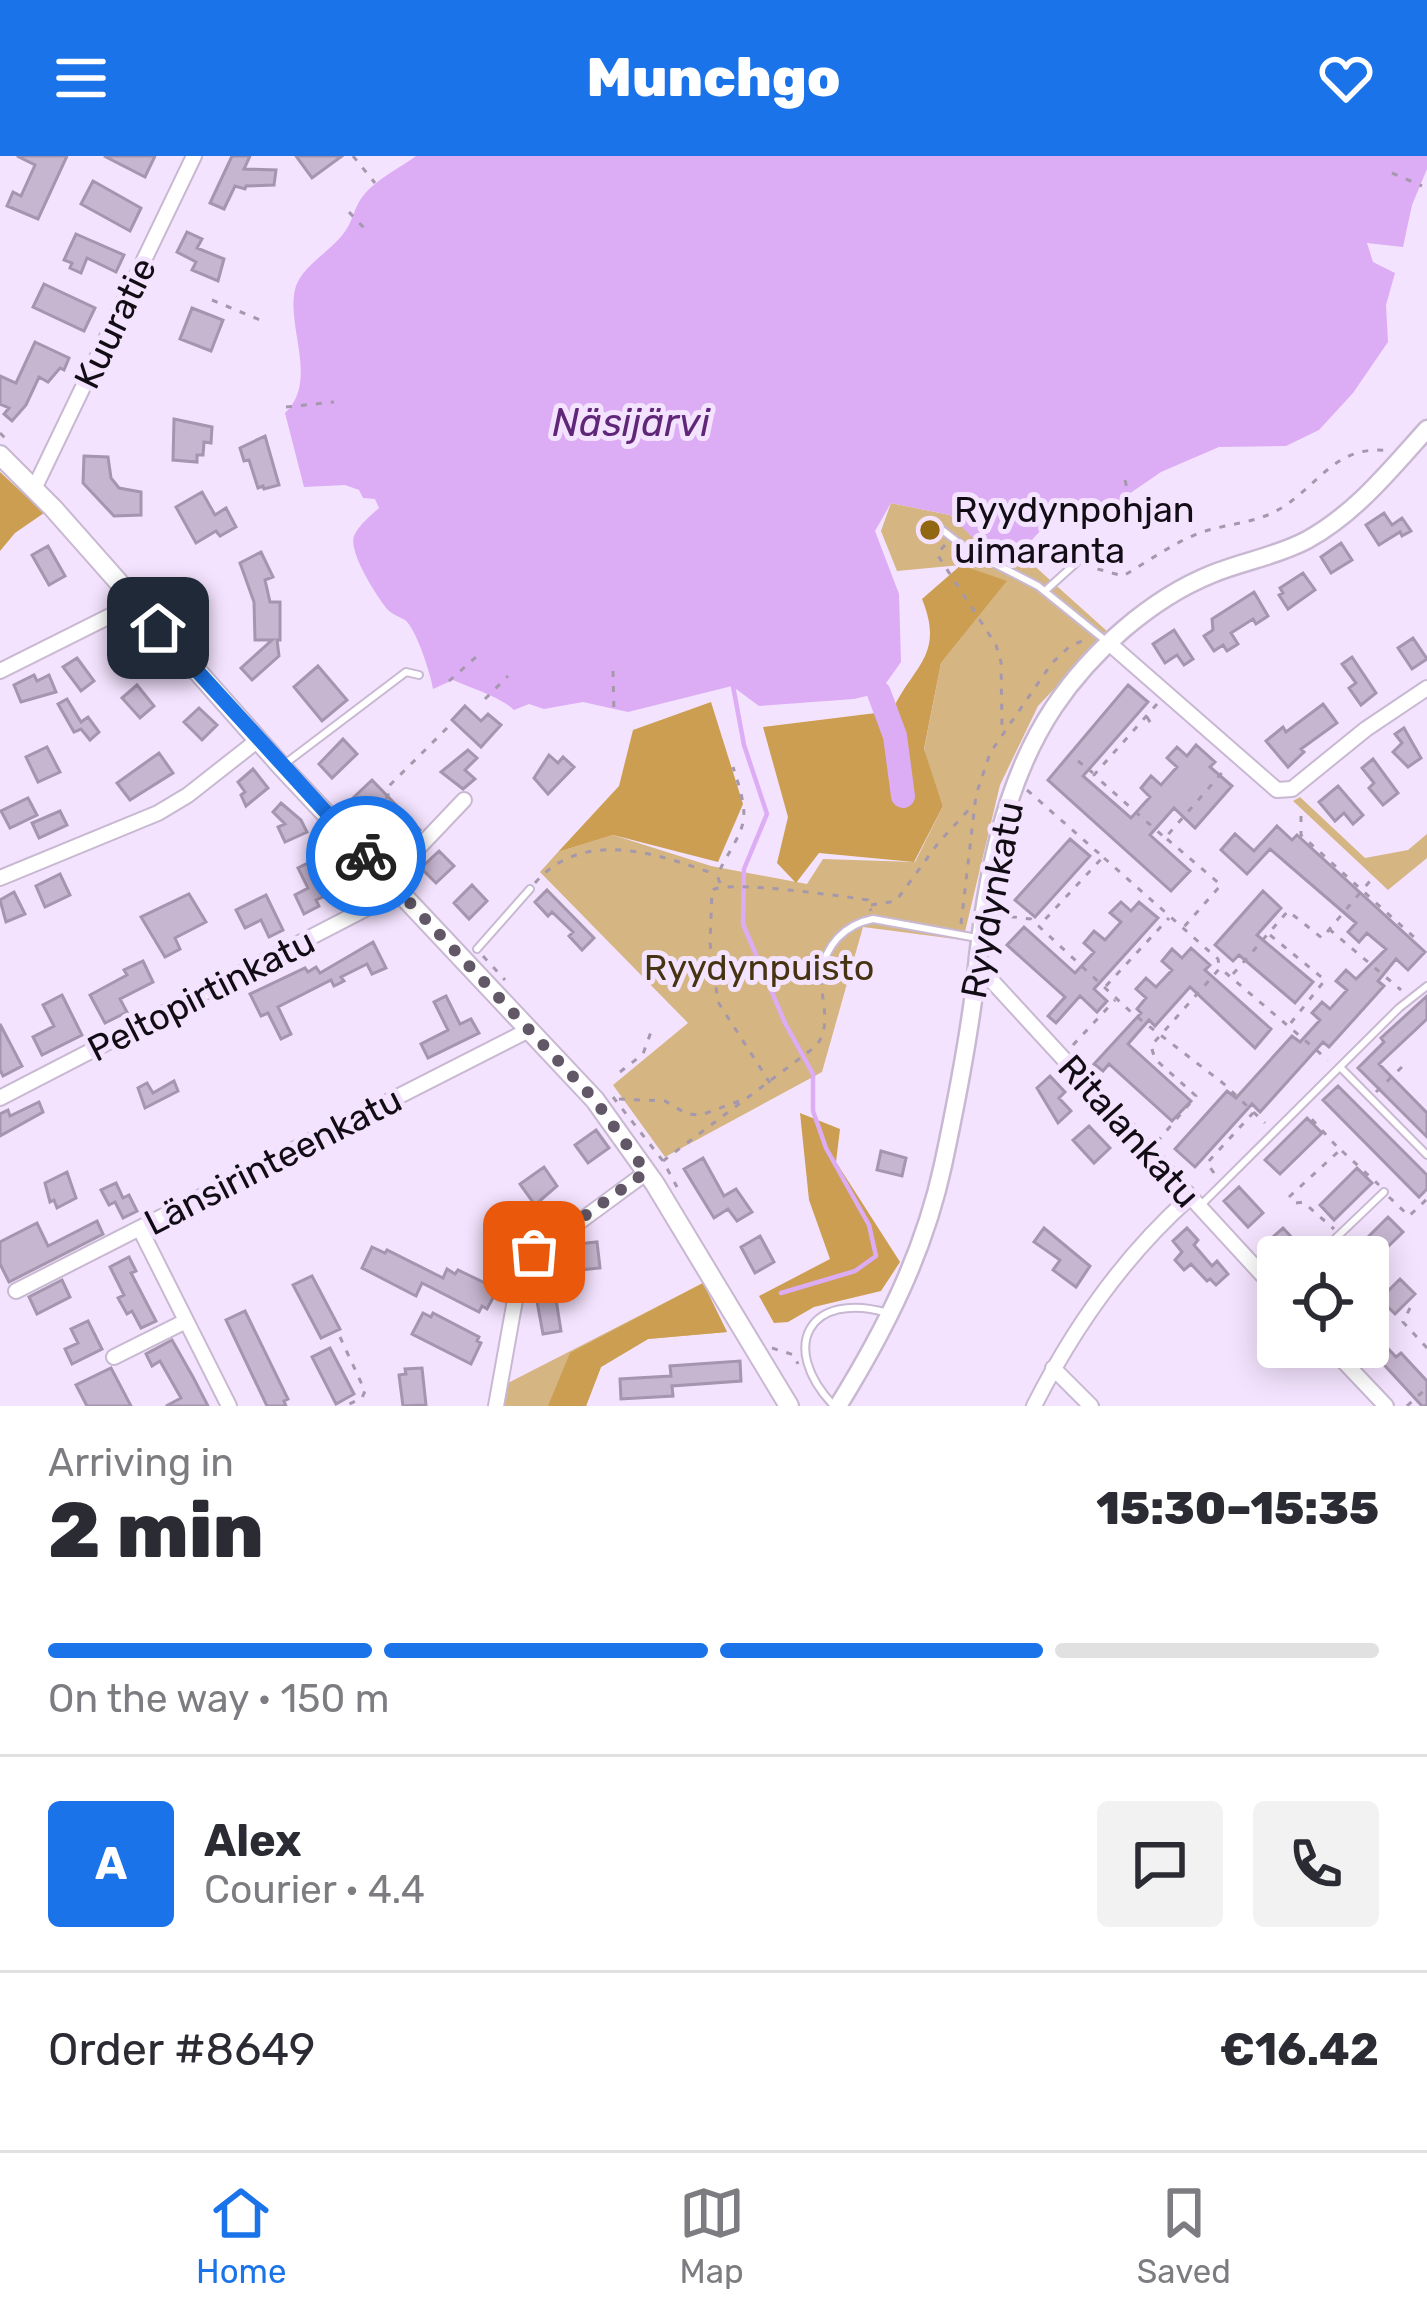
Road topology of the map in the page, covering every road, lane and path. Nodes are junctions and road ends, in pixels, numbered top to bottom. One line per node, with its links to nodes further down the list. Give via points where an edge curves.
1 (194, 156): 16 (street, Kuuratie)
2 (353, 156): 4 (path)
3 (1392, 173): 5 (path)
4 (375, 183)
5 (1422, 186)
6 (350, 212): 7 (path)
7 (364, 227)
8 (212, 300): 9 (path)
9 (265, 322)
10 (334, 402): 11 (path)
11 (286, 407)
12 (1427, 429): 23 (street, Ryydynkatu, via 1369,494 1307,540 1189,585)
13 (0, 455): 16 (main road)
14 (1383, 466): 20 (path, via 1396,452 1365,448 1259,521 1198,533 1123,575)
15 (1125, 480): 17 (path)
16 (34, 489): 22 (main road)
17 (1129, 497)
18 (937, 526): 19 (lane)
19 (955, 540): 21 (lane); 37 (path, via 940,548 940,560 987,626 1001,662)
20 (1076, 562): 21 (lane)
21 (1045, 591): 23 (lane)
22 (136, 603): 25 (street); 38 (main road)
23 (1103, 639): 31 (street); 37 (path, via 1060,654); 44 (street, Ryydynkatu, via 1053,709)
24 (477, 656): 29 (path)
25 (0, 671)
26 (613, 671): 33 (path)
27 (419, 676): 41 (lane, via 406,672)
28 (508, 676): 32 (path)
29 (449, 681)
30 (1427, 688): 39 (street, via 1292,789 1272,788)
31 (1166, 694): 34 (path); 39 (street)
32 (485, 699)
33 (614, 714)
34 (1147, 716): 36 (path); 43 (path)
35 (450, 725): 48 (path, via 388,787)
36 (1153, 727)
37 (1002, 731): 46 (path)
38 (258, 740): 41 (main road); 52 (street, via 158,813)
39 (1236, 756): 49 (path)
40 (1078, 761): 43 (path)
41 (282, 767): 54 (main road)
42 (733, 767): 51 (path, via 747,808)
43 (1094, 775): 49 (path)
44 (1017, 781): 50 (path); 59 (street, Ryydynkatu)
45 (464, 800): 54 (street, Peltopirtinkatu)
46 (975, 803): 58 (path, via 896,901); 66 (path)
47 (1300, 816): 57 (path, via 1301,835)
48 (372, 823)
49 (1166, 838): 63 (path, via 1221,885)
50 (1103, 857): 60 (path); 62 (path)
51 (718, 875): 55 (path); 56 (path, via 614,847 549,868)
52 (0, 878)
53 (1370, 881): 57 (path)
54 (394, 885): 79 (main road); 89 (street, Peltopirtinkatu)
55 (720, 885): 58 (path); 86 (path, via 712,890 710,943 718,1002)
56 (530, 889): 68 (lane)
57 (1362, 891): 64 (path); 67 (path)
58 (869, 905): 61 (path)
59 (983, 914): 62 (path); 66 (street, Ryydynkatu)
60 (1170, 916): 63 (path); 74 (path)
61 (873, 919): 66 (lane); 70 (lane, via 837,938)
62 (1039, 926): 74 (path)
63 (1183, 928): 69 (path)
64 (1329, 929): 65 (path, via 1322,938 1288,911); 75 (path)
65 (1268, 933): 71 (path); 77 (path, via 1325,980)
66 (969, 936): 72 (street, Ryydynkatu)
67 (1416, 939)
68 (477, 949)
69 (1220, 968): 71 (path); 80 (path)
70 (820, 975): 86 (path, via 824,1037)
71 (1232, 975): 77 (path)
72 (976, 977): 81 (street, Ritalankatu, via 992,981); 107 (street, Ryydynkatu, via 938,1185)
73 (1427, 986): 84 (lane)
74 (1105, 987): 76 (path)
75 (1401, 990)
76 (1116, 998): 80 (path); 81 (path)
77 (1288, 1026): 82 (path)
78 (652, 1029): 85 (path, via 643,1054)
79 (529, 1030): 96 (main road); 102 (street, Länsirinteenkatu)
80 (1160, 1033): 92 (path); 94 (path, via 1151,1053 1196,1096)
81 (1062, 1057): 94 (street, Ritalankatu)
82 (1328, 1060)
83 (1404, 1065): 88 (path)
84 (1340, 1066): 88 (lane); 91 (lane)
85 (620, 1072)
86 (770, 1083): 87 (path)
87 (754, 1095): 90 (path, via 700,1115 665,1101); 96 (path)
88 (1370, 1097): 95 (lane)
89 (0, 1098)
90 (615, 1099)
91 (1301, 1107): 99 (path, via 1340,1150); 100 (lane)
92 (1254, 1112): 93 (path); 97 (path, via 1208,1163)
93 (1265, 1123)
94 (1148, 1153): 100 (street, Ritalankatu)
95 (1427, 1155)
96 (655, 1167): 119 (street, via 526,1261); 120 (main road)
97 (1214, 1173)
98 (1384, 1192): 103 (lane)
99 (1289, 1197)
100 (1194, 1203): 104 (street, Ritalankatu); 114 (street, via 1154,1229 1111,1279)
101 (1296, 1203): 103 (path)
102 (140, 1229): 105 (street, Länsirinteenkatu); 108 (street)
103 (1340, 1234)
104 (1257, 1270)
105 (16, 1291)
106 (1411, 1308): 111 (path, via 1403,1322)
107 (891, 1314): 121 (street, Ryydynkatu); 121 (lane, via 838,1311 815,1322 804,1363)
108 (186, 1321): 113 (street); 117 (street)
109 (340, 1337): 118 (path, via 365,1391)
110 (770, 1348): 112 (path)
111 (1427, 1348)
112 (794, 1355)
113 (114, 1357)
114 (1054, 1368): 122 (street); 123 (street)
115 (1350, 1368): 124 (street)
116 (1427, 1388): 125 (path)
117 (229, 1406)
118 (345, 1406)
119 (496, 1406)
120 (789, 1406)
121 (836, 1406)
122 (1034, 1406)
123 (1091, 1406)
124 (1386, 1406)
125 (1407, 1406)

